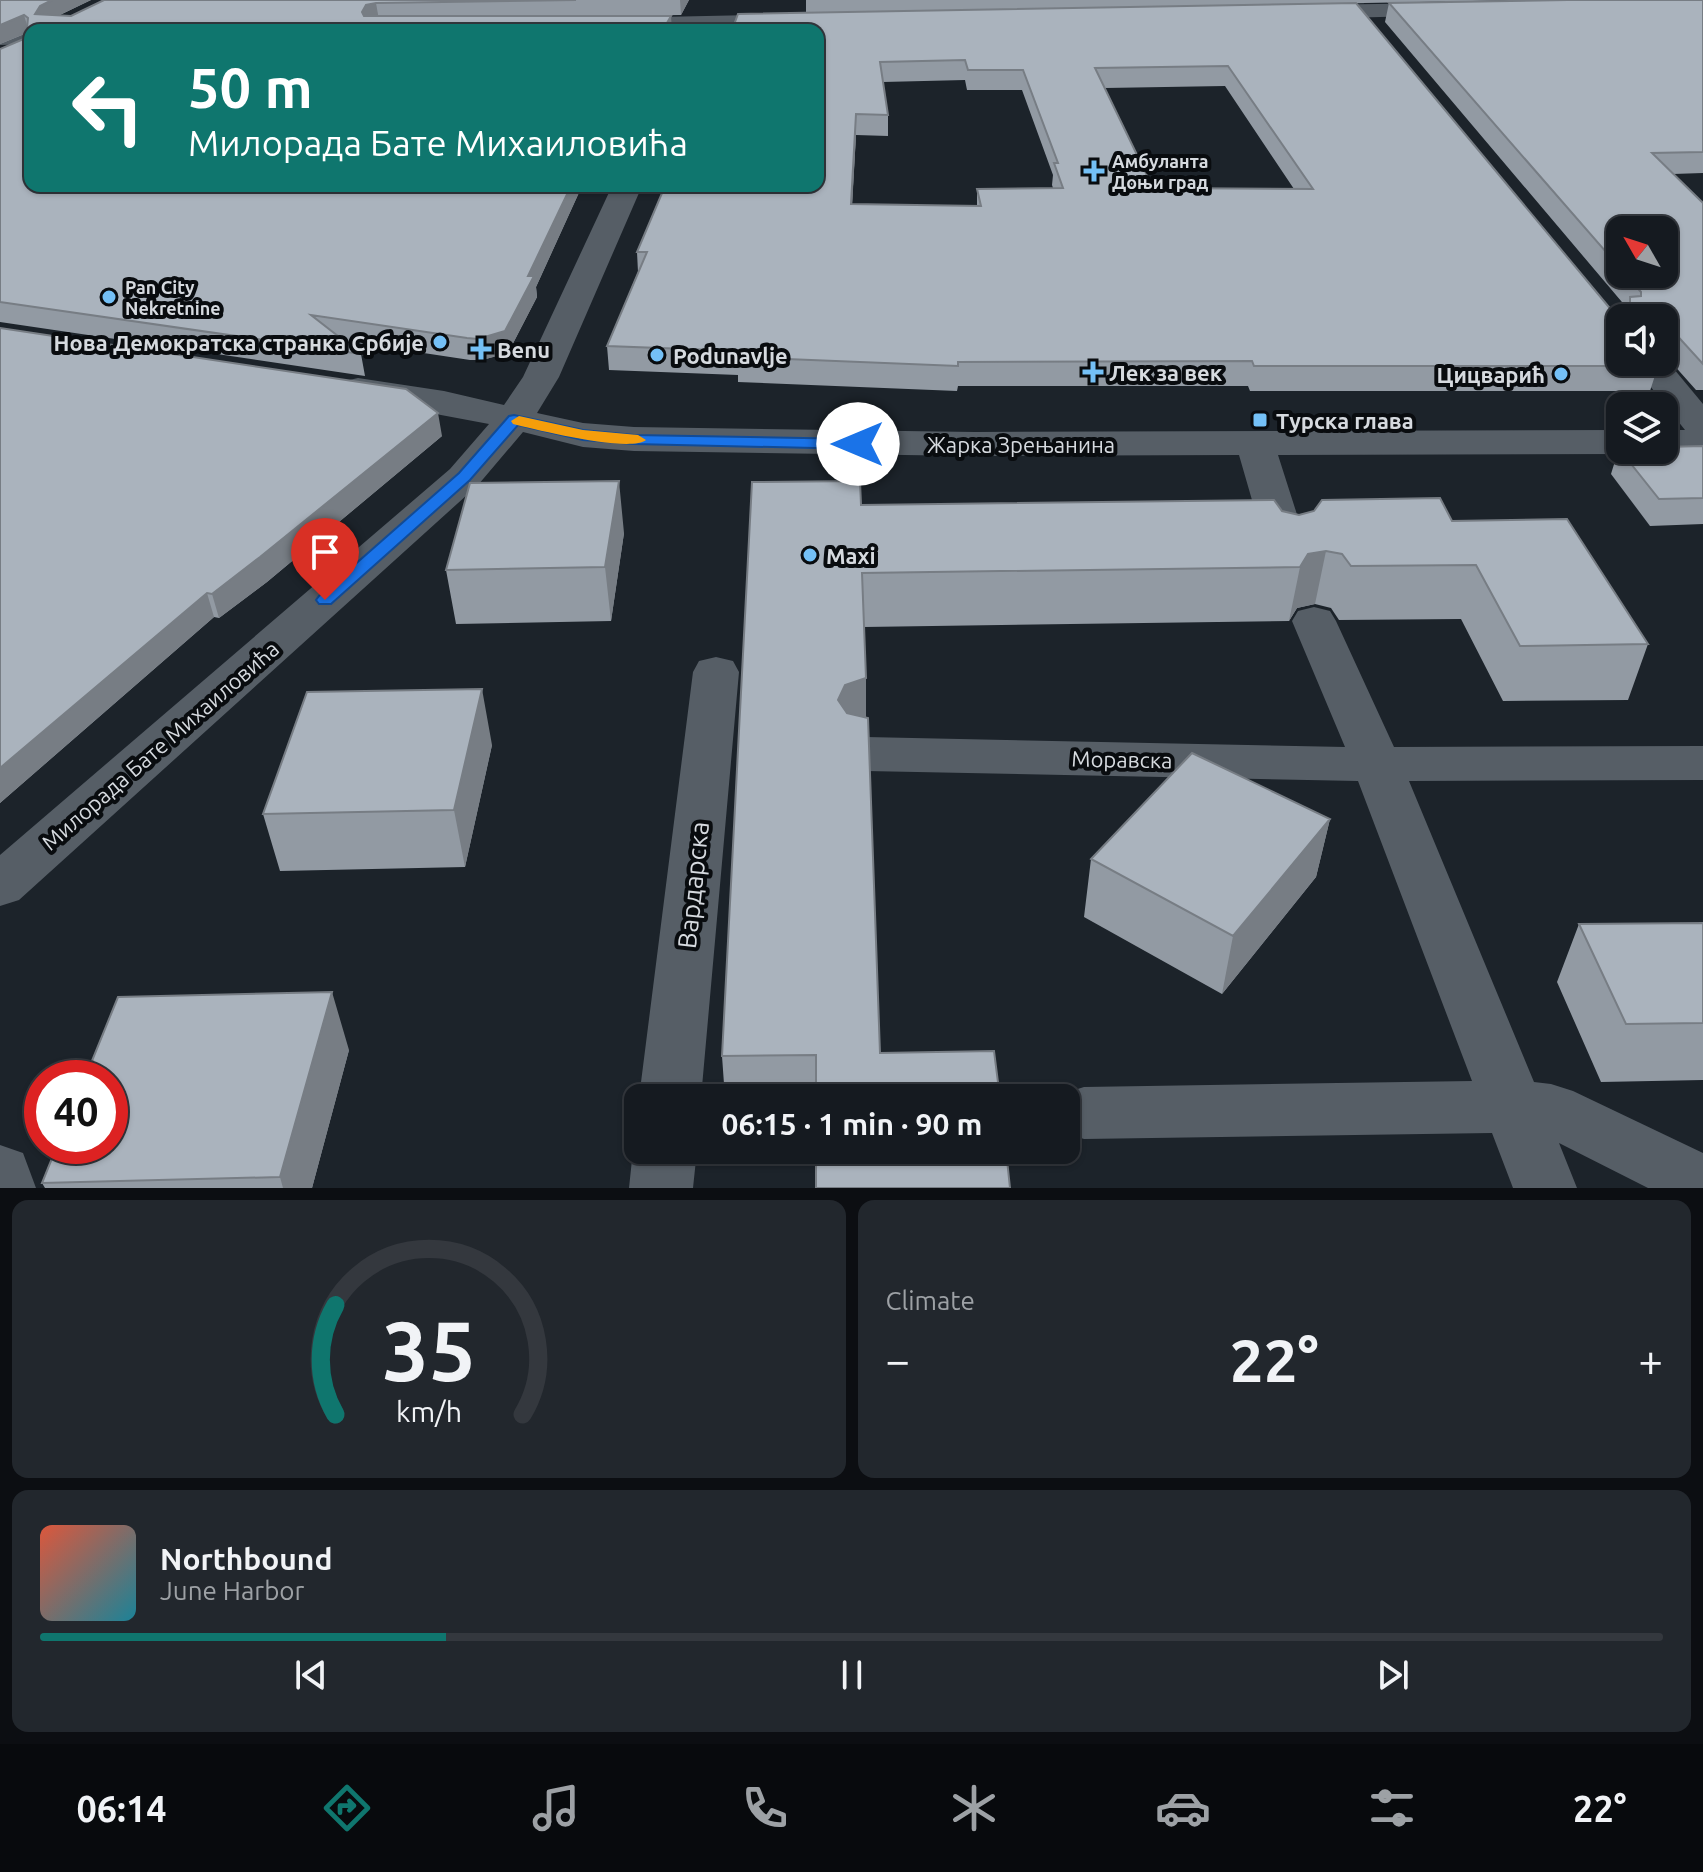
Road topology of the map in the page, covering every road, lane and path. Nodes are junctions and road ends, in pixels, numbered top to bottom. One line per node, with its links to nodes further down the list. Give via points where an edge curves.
1 (1469, 10): 2 (street)
2 (1360, 11): 3 (street); 8 (street)
3 (1286, 13)
4 (821, 20): 5 (street)
5 (751, 24)
6 (0, 38): 7 (street)
7 (24, 40)
8 (1383, 40)
9 (24, 43): 10 (street)
10 (0, 57)
11 (624, 192): 14 (street, Милорада Бате Михаиловића, via 541,377)
12 (1660, 376): 15 (street)
13 (319, 384): 14 (street, Жарка Зрењанина, via 444,402)
14 (514, 419): 19 (street, Жарка Зрењанина, via 583,435 726,443); 26 (street, Милорада Бате Михаиловића, via 464,477)
15 (1703, 428)
16 (1606, 442): 19 (street, Жарка Зрењанина)
17 (1678, 442): 18 (street)
18 (1703, 442)
19 (1255, 444): 20 (street)
20 (1288, 552)
21 (1314, 621): 25 (street)
22 (716, 672): 27 (street, Вардарска, via 726,751)
23 (866, 754): 25 (street, Моравска)
24 (1703, 763): 25 (street, Моравска)
25 (1377, 764): 28 (street)
26 (0, 886)
27 (672, 1084)
28 (1513, 1107): 29 (street); 32 (street, via 1551,1110); 35 (street)
29 (1084, 1113)
30 (664, 1164): 34 (street)
31 (0, 1173): 33 (street)
32 (1703, 1184)
33 (4, 1188)
34 (661, 1188)
35 (1545, 1188)

